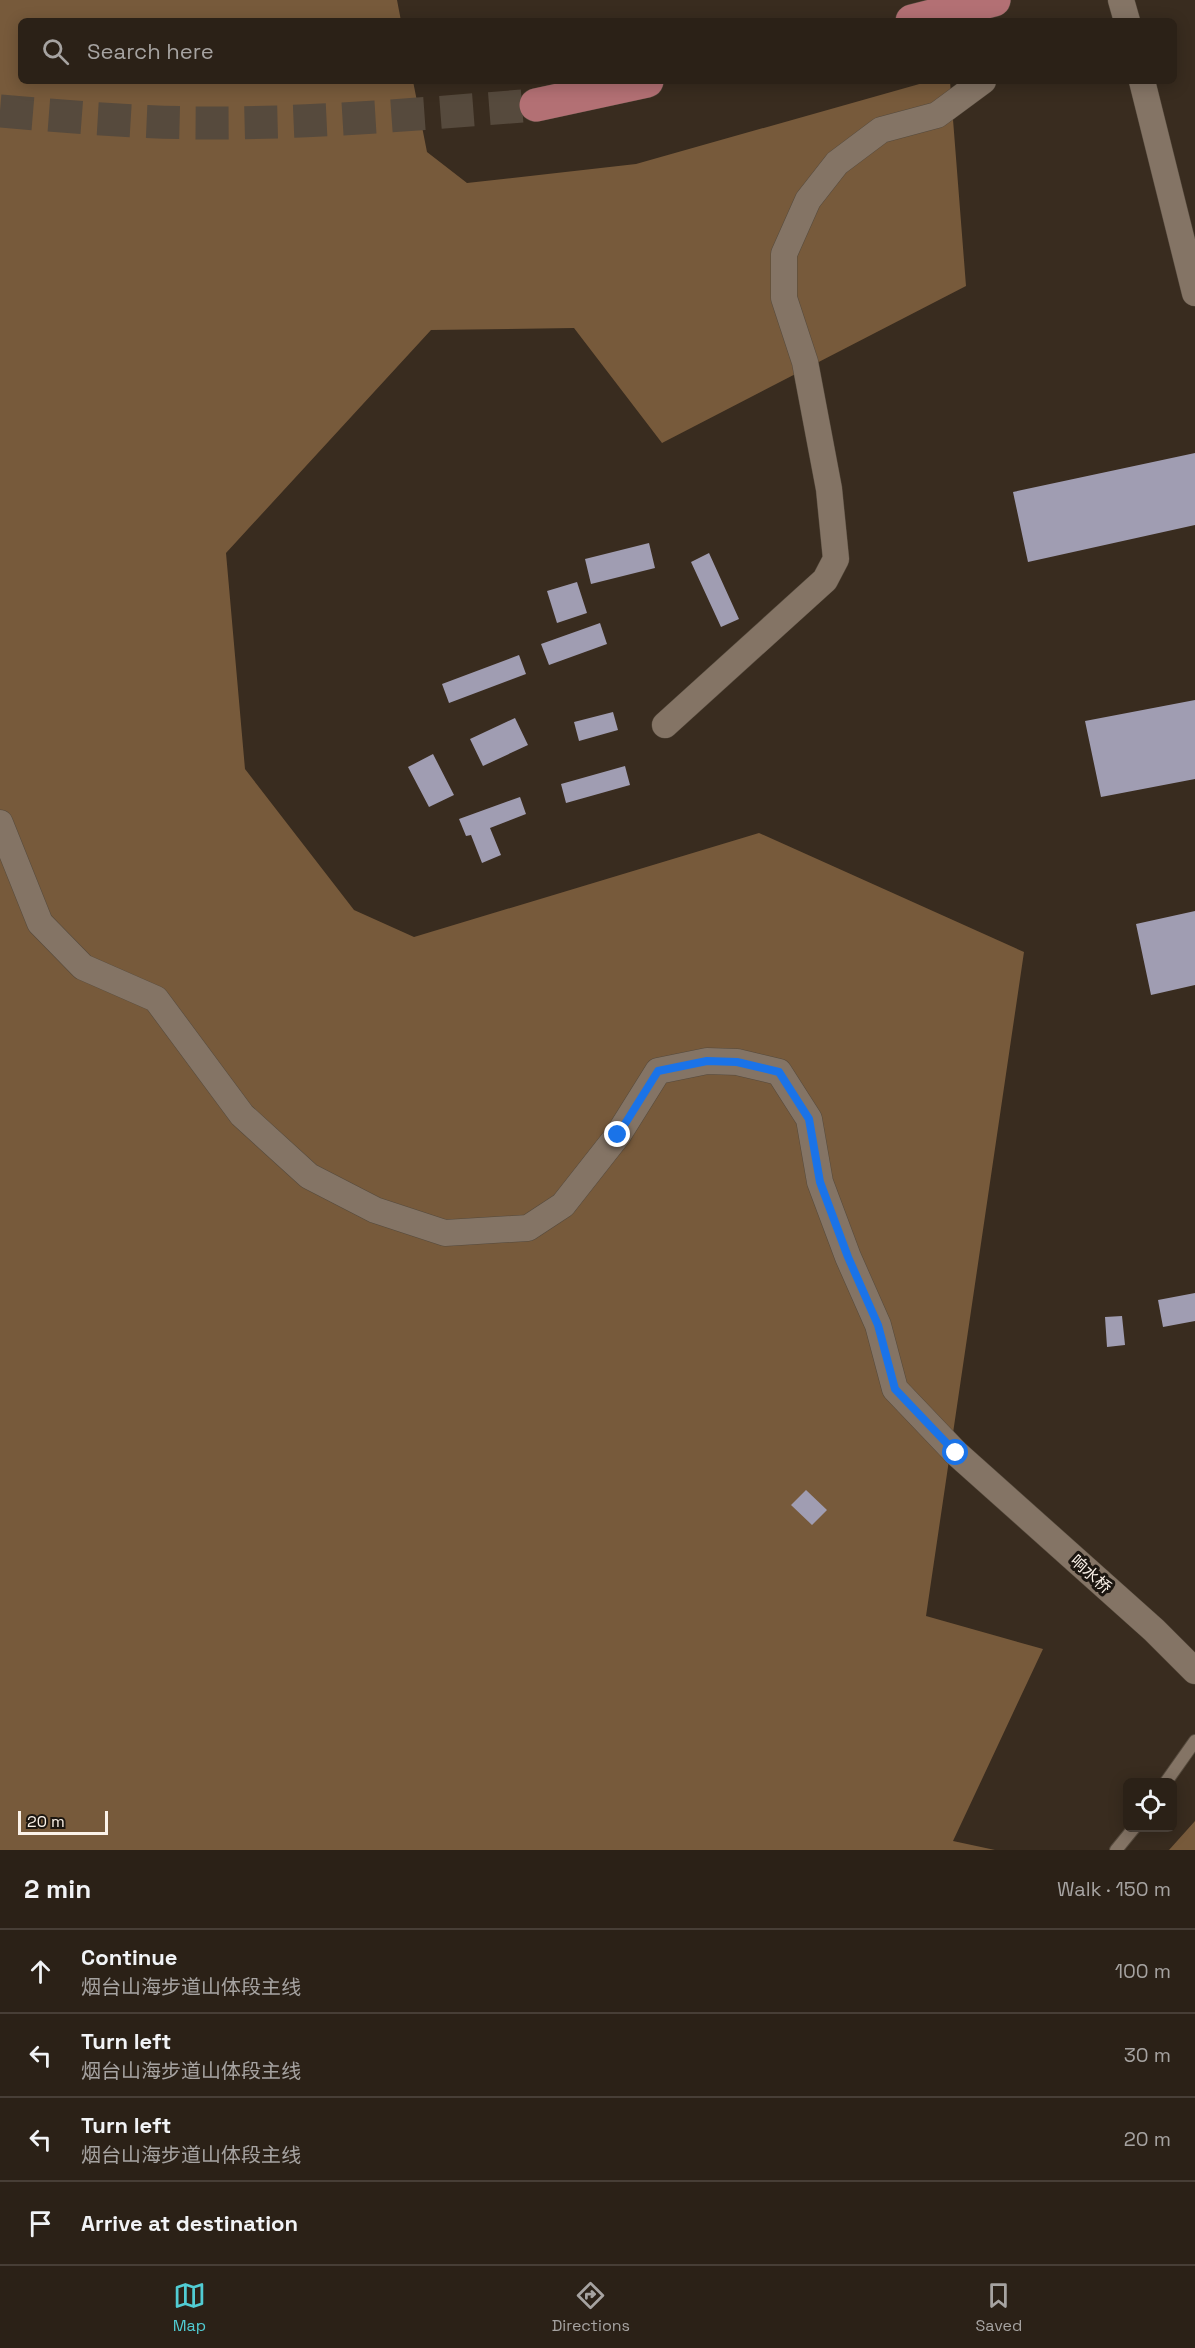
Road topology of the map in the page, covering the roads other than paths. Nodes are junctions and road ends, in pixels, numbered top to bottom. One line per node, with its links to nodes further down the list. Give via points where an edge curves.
1 (994, 0): 3 (main road)
2 (1121, 0): 4 (street)
3 (924, 18)
4 (1125, 18)
5 (633, 84): 8 (main road)
6 (979, 84): 10 (street, via 937,115 881,130 837,163 808,200 784,254 784,298 805,362 829,489 836,559 825,579)
7 (1143, 84): 9 (street)
8 (536, 105)
9 (1195, 293)
10 (666, 725)
11 (0, 823): 12 (street, 响水桥, via 40,923 82,967 156,999 242,1115 309,1176 375,1210 445,1233 528,1228 563,1205 618,1135 658,1071 707,1061 737,1062 779,1072 809,1119 820,1182 878,1325 895,1389 956,1453)
12 (1195, 1671)
13 (1195, 1741): 14 (lane)
14 (1169, 1778)
15 (1130, 1832): 16 (lane)
16 (1116, 1850)

